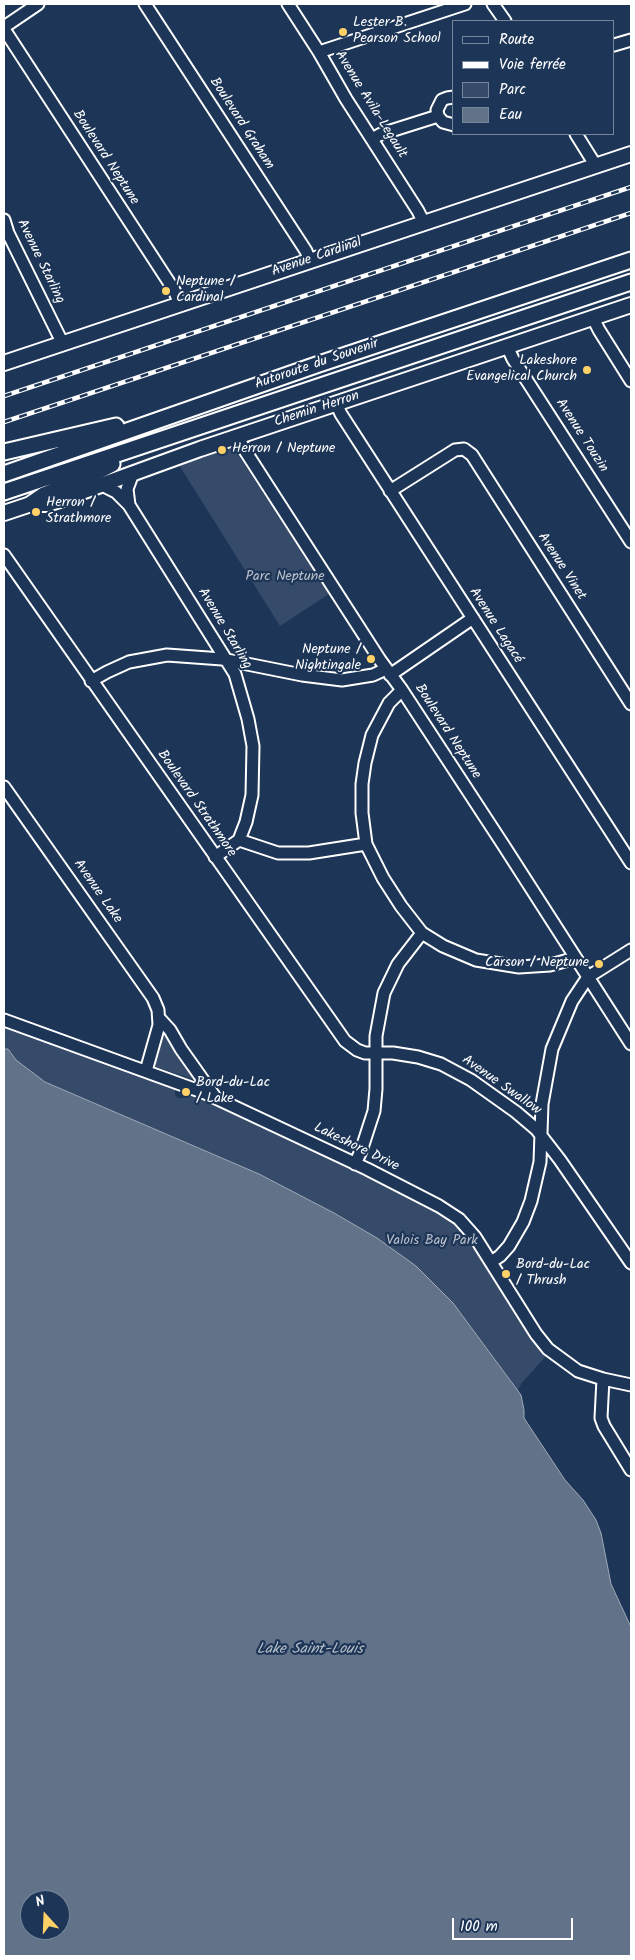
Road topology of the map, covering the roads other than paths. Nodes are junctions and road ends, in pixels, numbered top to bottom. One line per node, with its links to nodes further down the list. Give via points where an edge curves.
1 (38, 4): 7 (street)
2 (145, 4): 22 (street, Boulevard Graham)
3 (288, 4): 10 (street, Avenue Avila-Legault)
4 (465, 4): 10 (street)
5 (494, 4): 6 (street)
6 (504, 20)
7 (4, 28): 24 (street, Boulevard Neptune)
8 (631, 40): 9 (street)
9 (615, 45)
10 (319, 52): 15 (street, Avenue Avila-Legault)
11 (452, 97): 12 (street, via 440,102)
12 (438, 116): 13 (street, via 445,124); 15 (street)
13 (452, 125)
14 (577, 135): 17 (street)
15 (372, 139): 19 (street, Avenue Avila-Legault)
16 (631, 154): 17 (main road, Avenue Cardinal)
17 (596, 166): 19 (main road, Avenue Cardinal)
18 (4, 220): 20 (street, Avenue Starling)
19 (424, 223): 22 (main road, Avenue Cardinal)
20 (6, 232): 27 (street, Avenue Starling)
21 (631, 260): 32 (highway, Autoroute du Souvenir)
22 (310, 261): 24 (main road, Avenue Cardinal)
23 (631, 282): 34 (highway, Autoroute du Souvenir)
24 (180, 304): 27 (main road, Avenue Cardinal)
25 (631, 305): 26 (main road, Chemin Herron)
26 (593, 318): 28 (main road, Chemin Herron); 30 (street)
27 (63, 344): 29 (main road, Avenue Cardinal)
28 (507, 346): 31 (main road, Chemin Herron); 44 (street, Avenue Touzin)
29 (4, 363)
30 (631, 381)
31 (336, 403): 33 (main road, Chemin Herron); 39 (street, Avenue Lagacé)
32 (181, 411): 35 (highway); 37 (highway, Autoroute du Souvenir)
33 (238, 436): 36 (main road, Chemin Herron); 48 (street, Boulevard Neptune)
34 (160, 440): 40 (highway, Autoroute du Souvenir); 41 (highway, via 44,494)
35 (4, 452)
36 (133, 473): 38 (main road, Chemin Herron); 42 (street, via 127,489)
37 (4, 474)
38 (102, 485): 41 (main road, Chemin Herron, via 48,504); 42 (street, Avenue Starling, via 116,492)
39 (390, 491): 46 (street, Avenue Lagacé); 51 (street, Avenue Vinet, via 455,450 464,449 472,455)
40 (4, 492)
41 (31, 504): 43 (main road, Chemin Herron)
42 (129, 505): 47 (street, Avenue Starling)
43 (4, 513)
44 (631, 542)
45 (4, 555): 49 (street, Boulevard Strathmore)
46 (472, 618): 48 (street); 56 (street, Avenue Lagacé)
47 (228, 660): 48 (street, via 342,680); 49 (street, via 160,655 129,662); 53 (street, Avenue Starling, via 244,702 254,753 252,794)
48 (388, 672): 50 (street, Boulevard Neptune)
49 (91, 681): 55 (street, Boulevard Strathmore)
50 (402, 690): 54 (street, via 389,703 372,735 364,763 362,813); 59 (street, Boulevard Neptune)
51 (631, 704)
52 (4, 786): 61 (street, Avenue Lake, via 150,993)
53 (239, 840): 54 (street, via 278,853 309,854); 55 (street)
54 (366, 844): 57 (street, via 383,878)
55 (215, 857): 64 (street, Boulevard Strathmore, via 339,1034 357,1050 365,1054)
56 (631, 863)
57 (422, 933): 59 (street, via 442,946 476,960 519,967 550,965); 64 (street, via 388,983 377,1024)
58 (631, 950): 60 (street)
59 (576, 958): 60 (street, Boulevard Neptune)
60 (588, 977): 63 (street, Boulevard Neptune); 67 (street, via 572,1001 552,1050 542,1104)
61 (159, 1018): 65 (street); 66 (street, Avenue Lake)
62 (4, 1020): 65 (street, Lakeshore Drive)
63 (631, 1044)
64 (375, 1053): 67 (street, Avenue Swallow, via 418,1058 458,1072 516,1112); 68 (street, via 374,1111)
65 (146, 1071): 66 (street, Lakeshore Drive)
66 (215, 1097): 68 (street, Lakeshore Drive)
67 (541, 1135): 69 (street, via 540,1162 527,1212 504,1253); 70 (street, Avenue Swallow)
68 (355, 1164): 69 (street, Lakeshore Drive, via 452,1214 470,1231)
69 (491, 1262): 71 (street, Lakeshore Drive, via 548,1349 578,1371)
70 (631, 1264)
71 (603, 1380): 72 (street, Lakeshore Drive); 73 (street, via 601,1418)
72 (631, 1385)
73 (631, 1470)

